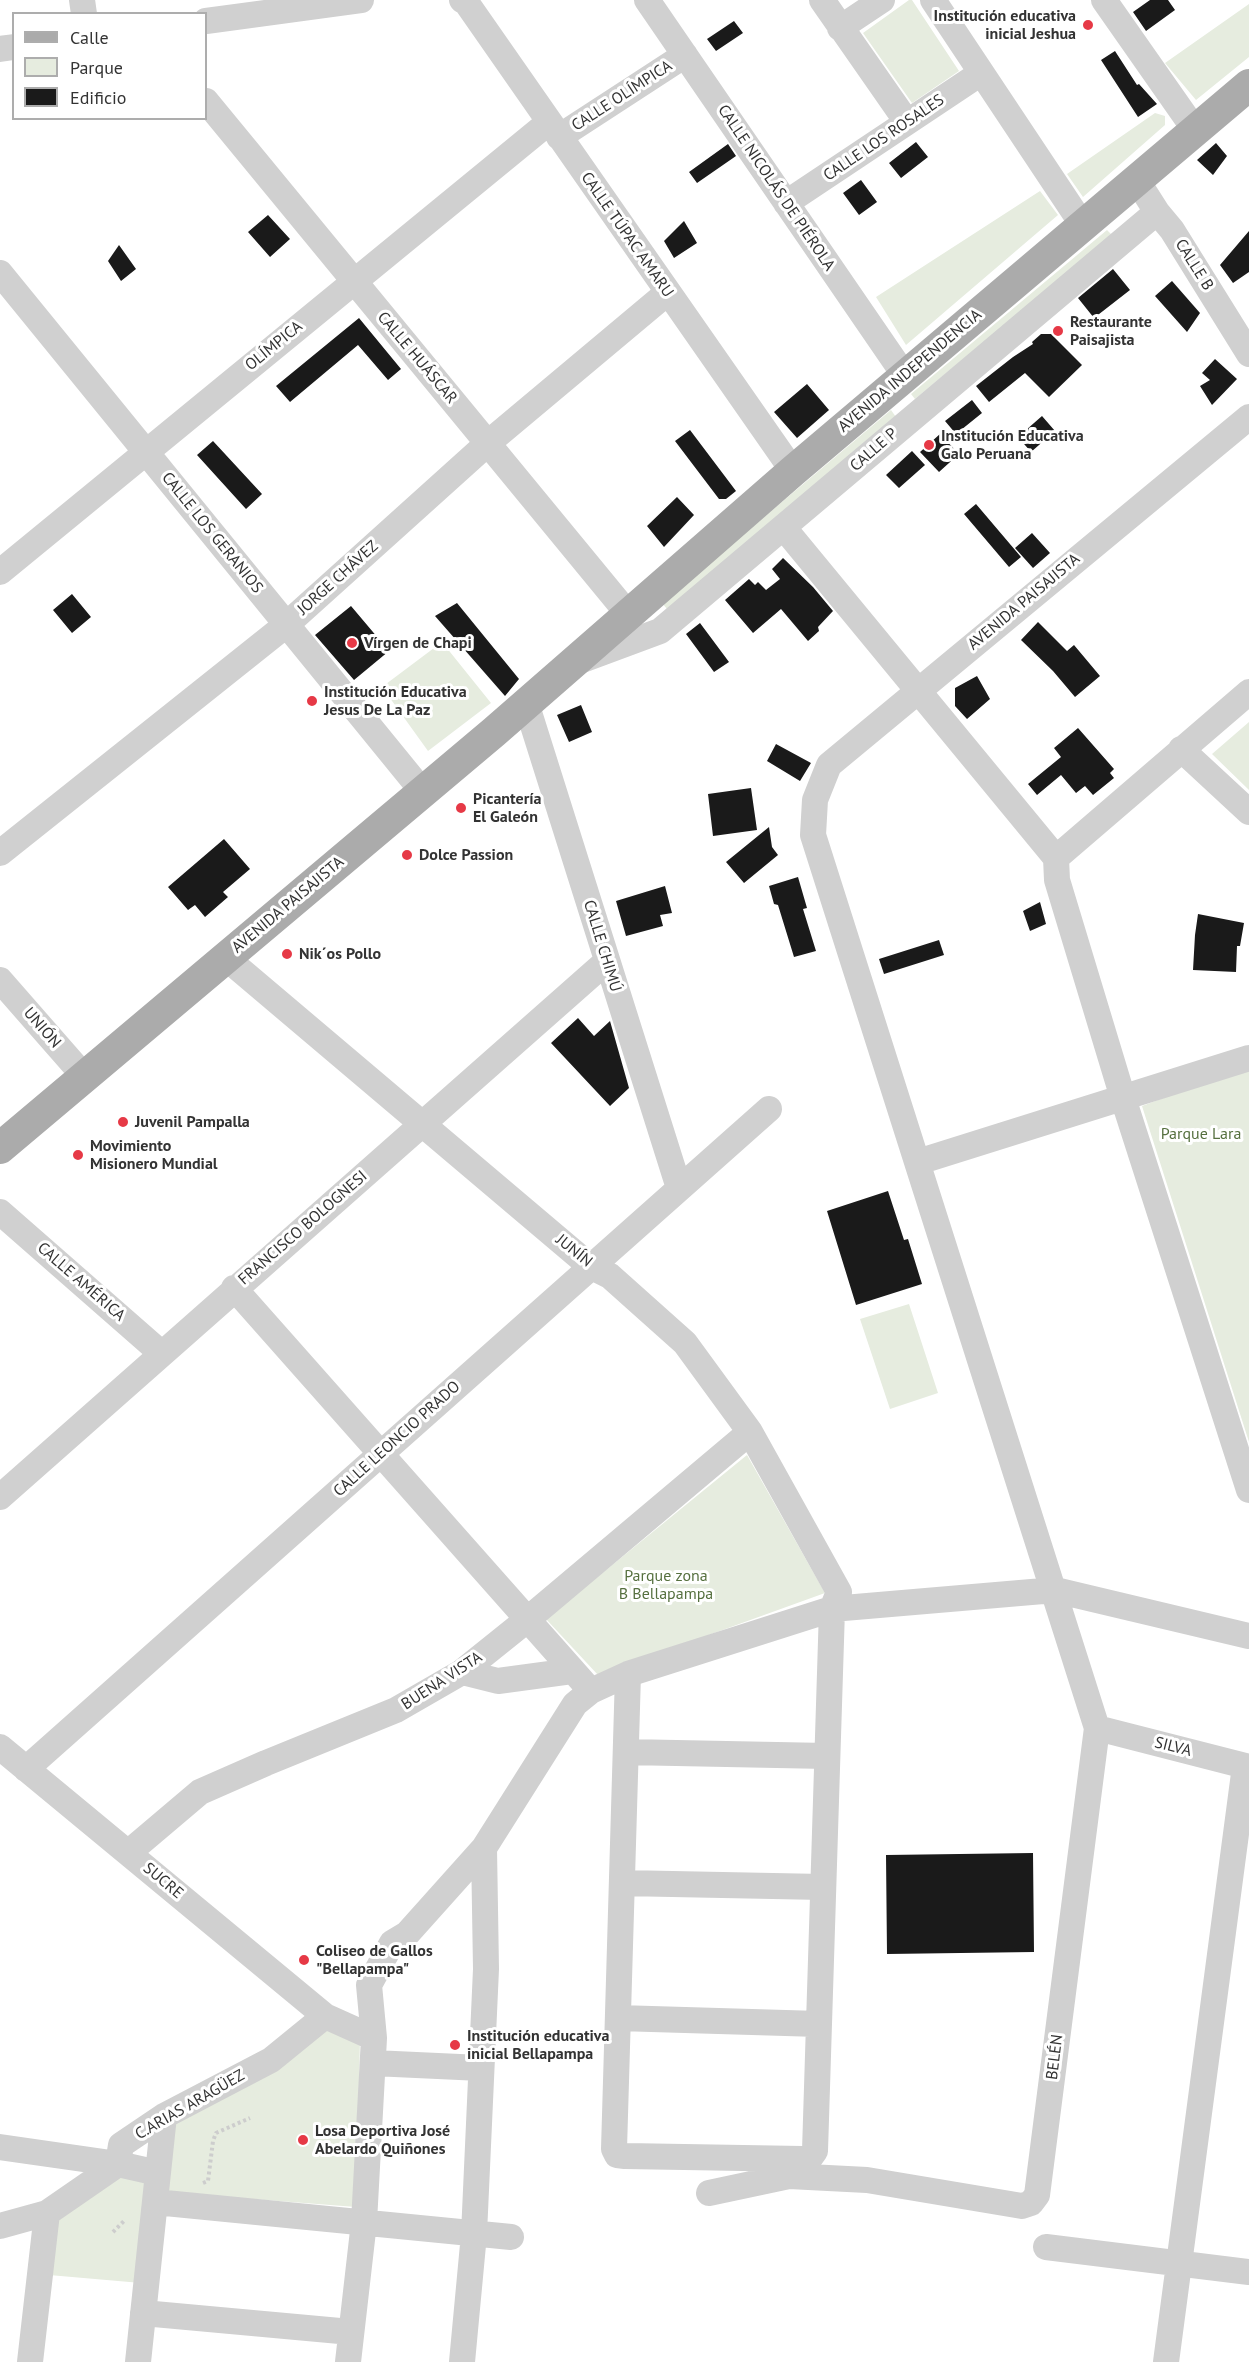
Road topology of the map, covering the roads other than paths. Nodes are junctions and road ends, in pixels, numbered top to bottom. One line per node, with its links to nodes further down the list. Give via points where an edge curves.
1 (361, 0): 8 (street)
2 (462, 0): 15 (street, CALLE TÚPAC AMARU)
3 (647, 0): 10 (street, CALLE NICOLÁS DE PIÉROLA)
4 (822, 0): 9 (street)
5 (882, 0): 9 (street)
6 (933, 0): 11 (street)
7 (1104, 0): 16 (street)
8 (207, 21)
9 (840, 28): 14 (street)
10 (685, 55): 15 (street, CALLE OLÍMPICA); 18 (street, CALLE NICOLÁS DE PIÉROLA)
11 (981, 73): 14 (street, CALLE LOS ROSALES); 20 (street)
12 (1249, 85): 16 (main road, AVENIDA INDEPENDENCIA)
13 (207, 102): 22 (street, CALLE HUÁSCAR)
14 (907, 122): 18 (street, CALLE LOS ROSALES)
15 (554, 130): 22 (street, OLÍMPICA); 23 (street, CALLE TÚPAC AMARU)
16 (1195, 130): 17 (main road, AVENIDA INDEPENDENCIA)
17 (1136, 179): 19 (street, CALLE B); 20 (main road, AVENIDA INDEPENDENCIA)
18 (786, 203): 25 (street, CALLE NICOLÁS DE PIÉROLA)
19 (1157, 212): 24 (street, CALLE B); 30 (street, CALLE P)
20 (1082, 224): 25 (main road, AVENIDA INDEPENDENCIA)
21 (0, 273): 28 (street, CALLE LOS GERANIOS)
22 (354, 280): 27 (street, CALLE HUÁSCAR); 28 (street, OLÍMPICA)
23 (667, 293): 27 (street, JORGE CHÁVEZ); 29 (street, CALLE TÚPAC AMARU)
24 (1249, 354)
25 (905, 376): 29 (main road, AVENIDA INDEPENDENCIA)
26 (1249, 417): 35 (street, AVENIDA PAISAJISTA)
27 (488, 443): 32 (street, CALLE HUÁSCAR); 33 (street, JORGE CHÁVEZ)
28 (146, 451): 31 (street, OLÍMPICA); 33 (street, CALLE LOS GERANIOS)
29 (793, 471): 32 (main road, AVENIDA INDEPENDENCIA)
30 (784, 528): 34 (street, CALLE P, via 660,631); 35 (street)
31 (0, 572)
32 (629, 615): 34 (main road, AVENIDA INDEPENDENCIA)
33 (286, 625): 39 (street, CALLE LOS GERANIOS); 41 (street, JORGE CHÁVEZ)
34 (576, 662): 37 (main road, AVENIDA PAISAJISTA)
35 (917, 691): 42 (street); 52 (street, AVENIDA PAISAJISTA, via 829,765 815,800 813,835)
36 (1249, 692): 38 (street)
37 (526, 703): 39 (main road, AVENIDA PAISAJISTA); 44 (street, CALLE CHIMÚ)
38 (1181, 749): 40 (street); 42 (street)
39 (423, 792): 43 (main road, AVENIDA PAISAJISTA)
40 (1249, 812)
41 (0, 853)
42 (1056, 858): 48 (street, via 1057,880)
43 (225, 957): 47 (main road, AVENIDA PAISAJISTA); 50 (street, JUNÍN)
44 (607, 961): 50 (street, FRANCISCO BOLOGNESI); 53 (street, CALLE CHIMÚ)
45 (0, 980): 47 (street, UNIÓN)
46 (1249, 1058): 48 (street)
47 (84, 1076): 51 (main road, AVENIDA PAISAJISTA)
48 (1123, 1098): 52 (street); 60 (street)
49 (769, 1109): 53 (street, CALLE LEONCIO PRADO)
50 (421, 1123): 55 (street, JUNÍN); 56 (street, FRANCISCO BOLOGNESI)
51 (0, 1148)
52 (918, 1162): 62 (street, BELÉN)
53 (679, 1188): 55 (street, CALLE LEONCIO PRADO)
54 (0, 1212): 57 (street, CALLE AMÉRICA)
55 (590, 1266): 58 (street, JUNÍN, via 610,1276 685,1343); 59 (street, CALLE LEONCIO PRADO)
56 (234, 1288): 57 (street, FRANCISCO BOLOGNESI); 59 (street)
57 (161, 1353): 61 (street, FRANCISCO BOLOGNESI)
58 (750, 1432): 63 (street, JUNÍN, via 839,1592); 64 (street, BUENA VISTA)
59 (380, 1454): 64 (street); 75 (street, CALLE LEONCIO PRADO)
60 (1249, 1490)
61 (0, 1497)
62 (1055, 1590): 63 (street); 65 (street); 70 (street, BELÉN)
63 (832, 1609): 68 (street); 73 (street)
64 (528, 1619): 66 (street); 67 (street, BUENA VISTA)
65 (1249, 1636)
66 (572, 1671): 67 (street, via 498,1681); 69 (street)
67 (462, 1672): 77 (street, BUENA VISTA, via 396,1710 200,1792)
68 (628, 1674): 69 (street); 72 (street)
69 (591, 1691): 76 (street, C.ARIAS ARAGÜEZ, via 575,1704)
70 (1097, 1728): 74 (street, SILVA); 90 (street, BELÉN, via 1037,2195 1031,2203 1023,2206 867,2180 789,2176)
71 (0, 1747): 75 (street, SUCRE)
72 (626, 1752): 73 (street); 78 (street)
73 (827, 1756): 79 (street)
74 (1247, 1766): 98 (street)
75 (26, 1769): 77 (street, SUCRE)
76 (484, 1848): 80 (street, C.ARIAS ARAGÜEZ, via 406,1934 392,1943); 85 (street, via 486,1969)
77 (128, 1853): 81 (street, SUCRE)
78 (622, 1883): 79 (street); 82 (street)
79 (823, 1887): 83 (street)
80 (369, 1984): 81 (street, C.ARIAS ARAGÜEZ); 84 (street)
81 (330, 2018): 84 (street, SUCRE); 86 (street, C.ARIAS ARAGÜEZ, via 271,2060)
82 (618, 2018): 83 (street); 83 (street, via 614,2150 625,2156 810,2158 815,2151)
83 (819, 2024)
84 (373, 2051): 85 (street); 93 (street)
85 (481, 2068): 95 (street)
86 (164, 2116): 88 (street, C.ARIAS ARAGÜEZ, via 121,2145); 89 (street)
87 (0, 2147): 88 (street)
88 (118, 2164): 89 (street); 92 (street, C.ARIAS ARAGÜEZ)
89 (158, 2173): 91 (street)
90 (709, 2193)
91 (155, 2202): 93 (street); 100 (street)
92 (47, 2213): 94 (street, C.ARIAS ARAGÜEZ); 102 (street)
93 (364, 2222): 95 (street); 101 (street)
94 (0, 2226)
95 (474, 2234): 96 (street); 105 (street)
96 (511, 2237)
97 (1046, 2247): 98 (street)
98 (1179, 2263): 99 (street); 106 (street)
99 (1249, 2272)
100 (143, 2313): 101 (street); 103 (street)
101 (351, 2332): 104 (street)
102 (30, 2362)
103 (138, 2362)
104 (348, 2362)
105 (462, 2362)
106 (1166, 2362)

